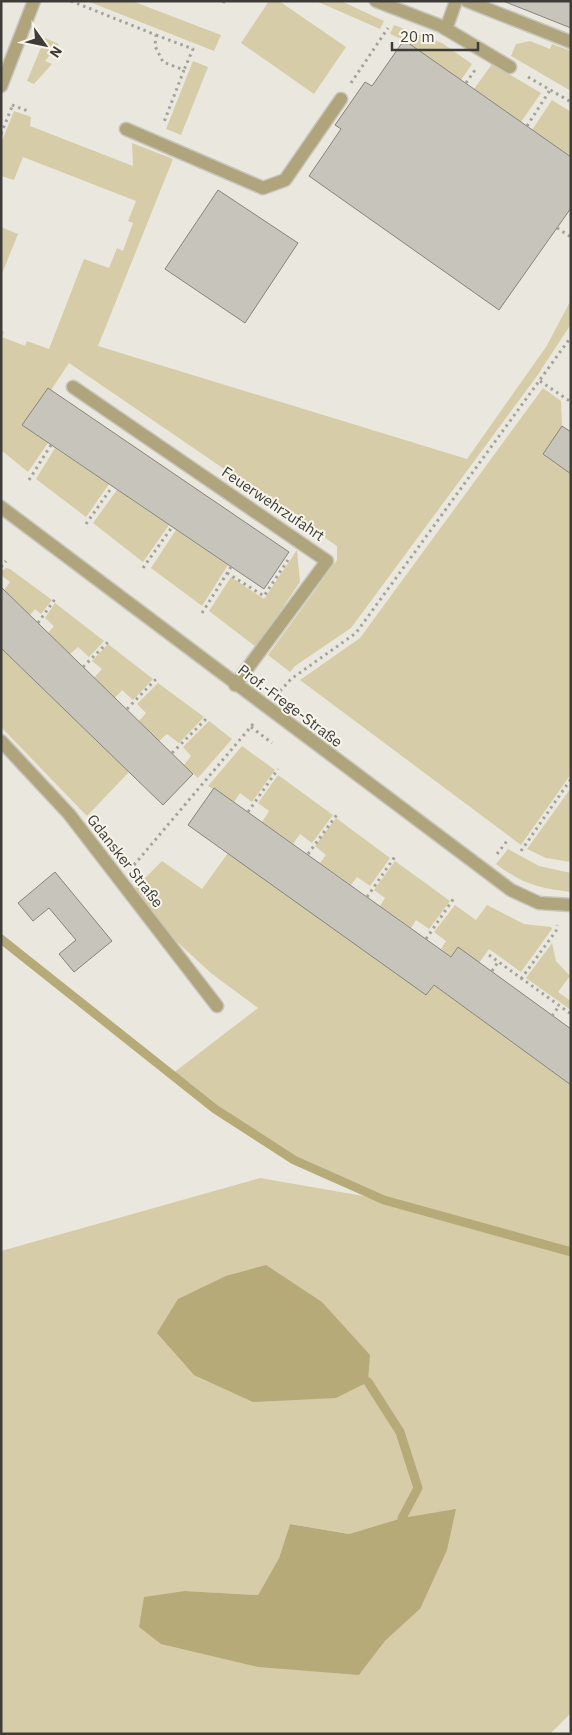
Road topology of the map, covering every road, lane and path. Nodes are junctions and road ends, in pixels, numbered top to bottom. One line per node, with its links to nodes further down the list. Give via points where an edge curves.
1 (34, 1): 12 (street)
2 (71, 1): 8 (path)
3 (376, 1): 6 (street)
4 (456, 1): 7 (street)
5 (467, 1): 9 (street)
6 (395, 8): 7 (street); 14 (path, via 386,32)
7 (446, 29): 10 (street)
8 (156, 35): 11 (path, via 155,46 163,62); 11 (path, via 193,49)
9 (571, 42)
10 (510, 67): 13 (path)
11 (184, 70): 18 (path)
12 (1, 86)
13 (550, 90): 15 (path); 19 (path)
14 (341, 98): 20 (street, via 285,180 263,188)
15 (571, 102)
16 (12, 105): 17 (path)
17 (28, 111)
18 (163, 123)
19 (526, 126)
20 (126, 129)
21 (557, 228): 22 (path)
22 (571, 237)
23 (571, 337): 24 (path)
24 (540, 381): 26 (path); 46 (path, via 356,633 291,679)
25 (73, 387): 33 (street, Feuerwehrzufahrt)
26 (571, 402)
27 (51, 445): 28 (path)
28 (28, 480)
29 (112, 487): 31 (path)
30 (1, 507): 45 (street, Prof.-Frege-Straße)
31 (86, 524)
32 (172, 527): 37 (path)
33 (300, 543): 38 (path, via 264,596); 45 (street, Feuerwehrzufahrt, via 327,561)
34 (6, 561): 35 (path)
35 (1, 567)
36 (231, 567): 38 (path)
37 (143, 568)
38 (227, 573): 40 (path)
39 (55, 599): 41 (path)
40 (202, 613)
41 (38, 624)
42 (108, 641): 43 (path)
43 (83, 667)
44 (157, 678): 47 (path)
45 (235, 685): 46 (street, Prof.-Frege-Straße)
46 (265, 707): 49 (path); 64 (street, Prof.-Frege-Straße, via 511,890 539,903)
47 (126, 709)
48 (208, 717): 52 (path)
49 (251, 726): 51 (path); 61 (path)
50 (1, 741): 71 (street, Gdansker Straße, via 69,814)
51 (272, 743)
52 (172, 753)
53 (278, 769): 56 (path)
54 (571, 779): 55 (path)
55 (569, 785): 58 (path)
56 (248, 812)
57 (338, 812): 59 (path)
58 (521, 851)
59 (308, 854)
60 (396, 855): 62 (path)
61 (132, 867)
62 (367, 897)
63 (454, 898): 66 (path)
64 (571, 906)
65 (557, 922): 70 (path, via 556,931)
66 (426, 939)
67 (489, 955): 68 (path)
68 (498, 962): 69 (path); 70 (path)
69 (492, 971)
70 (521, 978): 72 (path)
71 (217, 1006)
72 (559, 1006): 73 (path); 74 (path)
73 (571, 1014)
74 (552, 1016)

